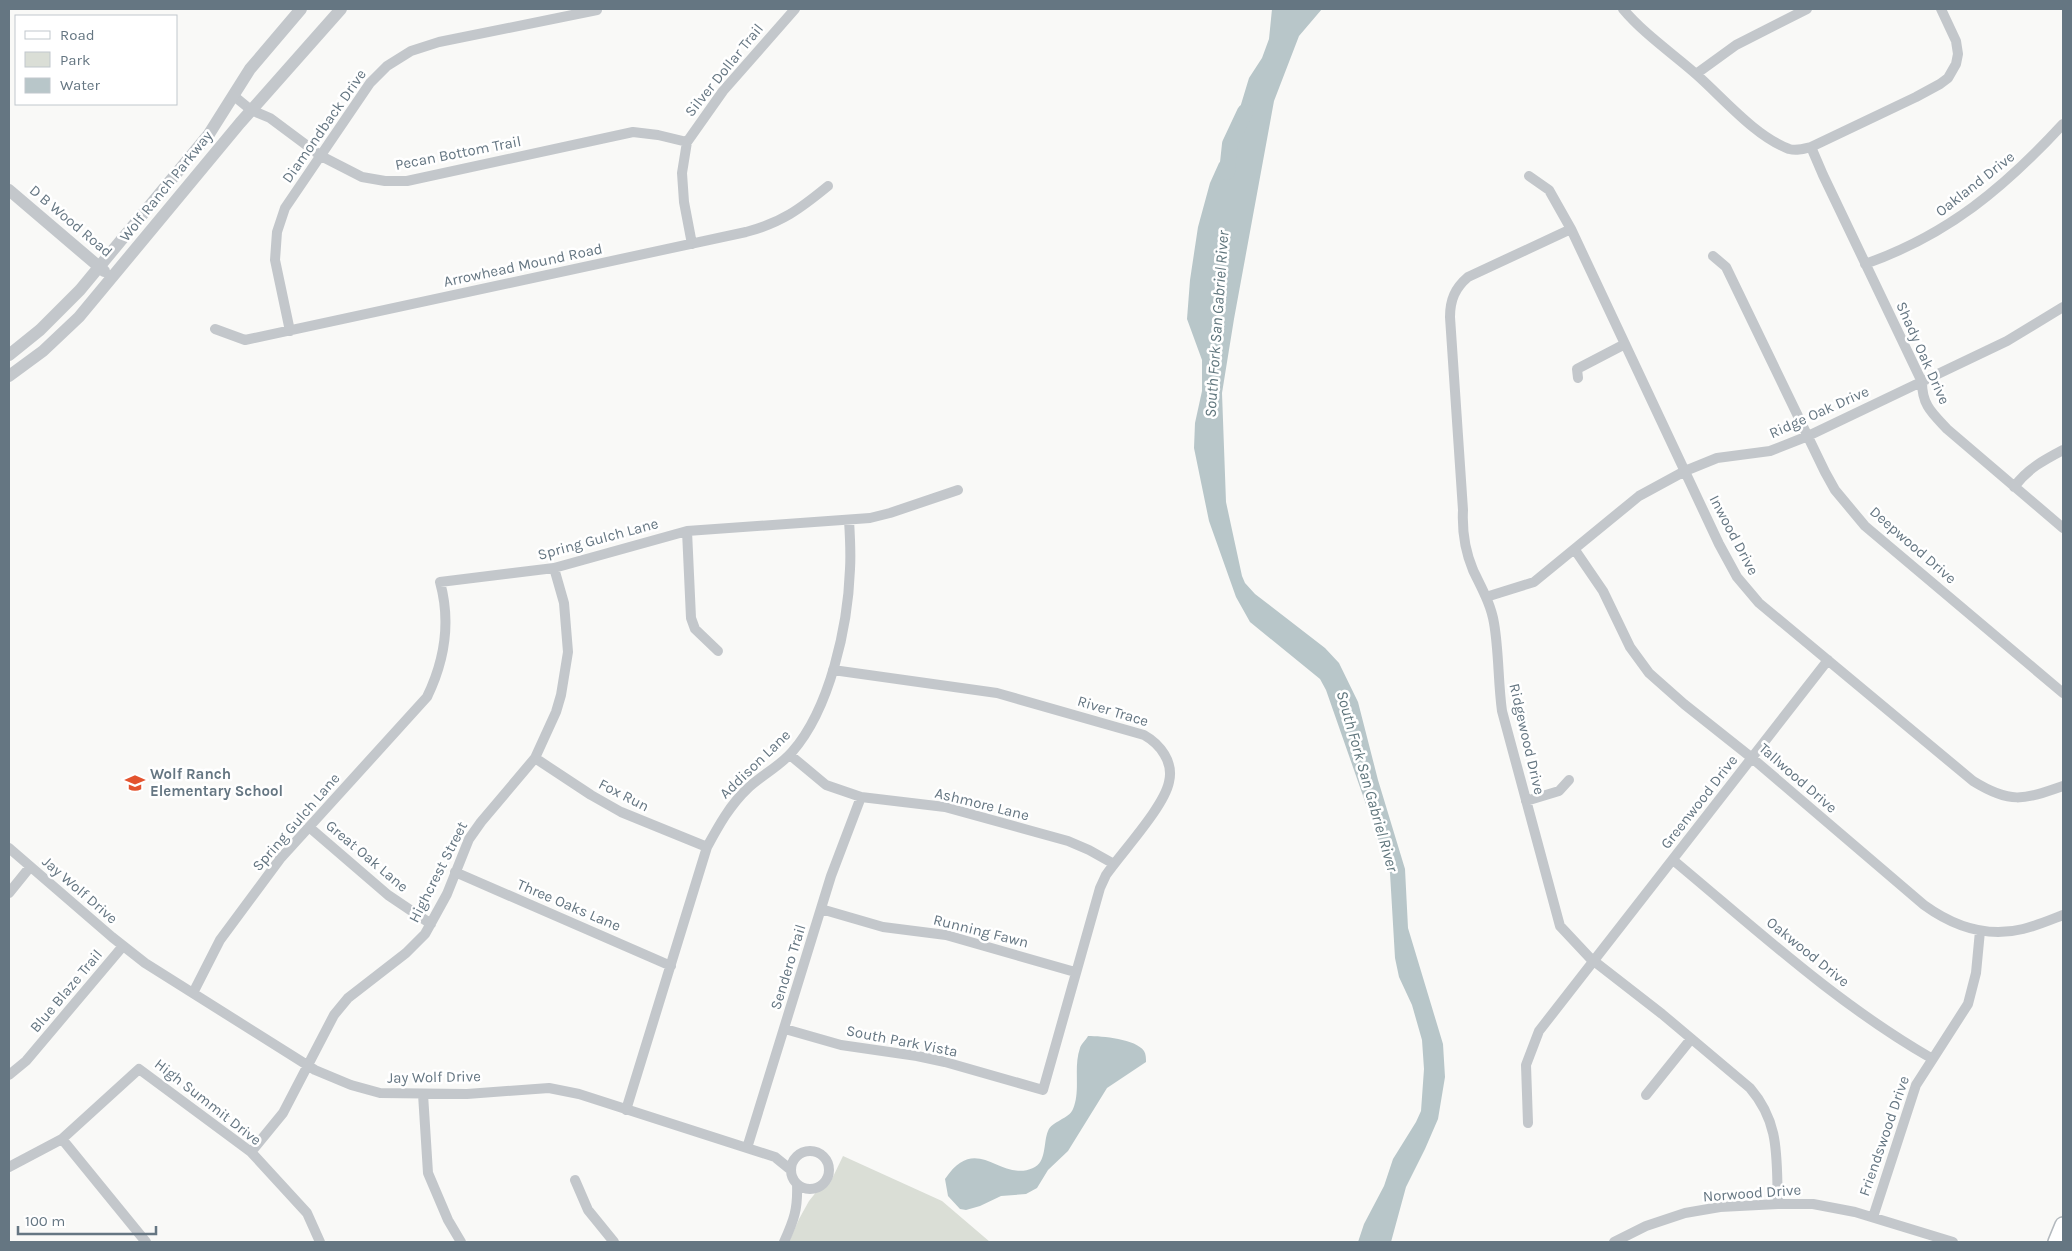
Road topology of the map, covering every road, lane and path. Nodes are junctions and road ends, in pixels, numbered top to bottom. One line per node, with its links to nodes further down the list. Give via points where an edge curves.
1 (301, 9): 9 (street, Wolf Ranch Parkway, via 258,58)
2 (341, 9): 10 (street, Wolf Ranch Parkway)
3 (596, 9): 14 (street, Diamondback Drive, via 439,42 411,51 387,66 370,84)
4 (795, 9): 12 (street, Silver Dollar Trail, via 723,91)
5 (1623, 9): 8 (street)
6 (1806, 9): 8 (street, via 1736,45)
7 (1941, 9): 13 (street, via 1958,54 1948,78 1916,97)
8 (1696, 74): 13 (street, via 1773,141 1797,151)
9 (234, 96): 10 (street, Pecan Bottom Trail); 22 (street, Wolf Ranch Parkway, via 209,134)
10 (251, 110): 14 (street, Pecan Bottom Trail, via 270,118); 23 (street, Wolf Ranch Parkway)
11 (2063, 124): 21 (street, Oakland Drive, via 2008,181 1948,226 1900,252)
12 (687, 142): 14 (street, Pecan Bottom Trail, via 633,132 407,181 362,177); 19 (street, Silver Dollar Trail, via 682,173)
13 (1811, 147): 21 (street, Shady Oak Drive)
14 (322, 156): 26 (street, Diamondback Drive, via 285,208 277,232 275,260)
15 (1529, 176): 18 (street, Inwood Drive, via 1549,190)
16 (828, 186): 19 (street, Arrowhead Mound Road, via 792,214 770,226)
17 (9, 190): 22 (street, D B Wood Road)
18 (1571, 229): 27 (street, Inwood Drive); 42 (street, Ridgewood Drive, via 1468,277 1452,299 1450,317 1462,525 1472,568)
19 (692, 244): 26 (street, Arrowhead Mound Road)
20 (1713, 256): 32 (street, Deepwood Drive, via 1726,267)
21 (1865, 264): 31 (street, Shady Oak Drive)
22 (99, 267): 23 (street, D B Wood Road); 28 (street, Wolf Ranch Parkway, via 52,318)
23 (112, 277): 29 (street, Wolf Ranch Parkway, via 66,331)
24 (2063, 307): 31 (street, Ridge Oak Drive, via 2007,341)
25 (215, 329): 26 (street, Arrowhead Mound Road, via 245,340)
26 (290, 331)
27 (1625, 344): 30 (street, via 1578,369); 34 (street, Inwood Drive)
28 (9, 355)
29 (9, 376)
30 (1578, 378)
31 (1922, 382): 32 (street, Ridge Oak Drive); 35 (street, Shady Oak Drive, via 1922,395 1947,430)
32 (1808, 436): 34 (street, Ridge Oak Drive, via 1770,451 1717,458); 46 (street, Deepwood Drive, via 1835,490 1865,526)
33 (2063, 450): 35 (street, via 2035,466)
34 (1685, 471): 40 (street, Ridge Oak Drive, via 1639,496); 44 (street, Inwood Drive, via 1719,544 1745,587 1759,603)
35 (2014, 486): 38 (street, Shady Oak Drive)
36 (958, 490): 37 (street, Spring Gulch Lane, via 890,513)
37 (849, 520): 39 (street, Spring Gulch Lane); 45 (street, Addison Lane, via 850,569 845,614)
38 (2063, 528)
39 (688, 531): 41 (street, Spring Gulch Lane); 43 (street, via 691,618 695,629)
40 (1575, 550): 42 (street, Ridge Oak Drive, via 1534,582); 49 (street, Tallwood Drive, via 1639,661 1667,690)
41 (554, 568): 48 (street, Highcrest Street, via 564,602 568,652 556,712); 54 (street, Spring Gulch Lane, via 440,582 444,599 444,648 427,698)
42 (1486, 597): 53 (street, Ridgewood Drive, via 1494,623 1502,711)
43 (718, 651)
44 (1828, 660): 49 (street, Greenwood Drive); 51 (street, Inwood Drive, via 1985,788 2000,796 2017,799)
45 (833, 670): 47 (street, Addison Lane, via 811,727); 58 (street, River Trace, via 997,693 1151,739 1161,748 1168,764 1168,785 1155,809)
46 (2063, 693)
47 (790, 755): 52 (street, Ashmore Lane, via 826,785); 55 (street, Addison Lane, via 736,800)
48 (535, 758): 55 (street, Fox Run, via 621,812); 60 (street, Highcrest Street, via 480,822)
49 (1752, 758): 57 (street, Greenwood Drive); 65 (street, Tallwood Drive, via 1924,905 1944,918)
50 (1569, 780): 53 (street, via 1559,790)
51 (2063, 786)
52 (861, 796): 58 (street, Ashmore Lane, via 953,810 1068,841); 62 (street, Sendero Trail)
53 (1526, 801): 67 (street, Ridgewood Drive, via 1560,926)
54 (309, 827): 64 (street, Great Oak Lane, via 388,895); 70 (street, Spring Gulch Lane, via 280,859 220,940)
55 (707, 847): 68 (street, Addison Lane)
56 (9, 848): 59 (street, Jay Wolf Drive)
57 (1673, 860): 67 (street, Greenwood Drive); 73 (street, Oakwood Drive, via 1850,1005)
58 (1114, 864): 69 (street, River Trace, via 1100,888)
59 (30, 867): 61 (street); 66 (street, Jay Wolf Drive)
60 (455, 872): 64 (street, Highcrest Street); 68 (street, Three Oaks Lane)
61 (9, 892)
62 (821, 909): 69 (street, Running Fawn, via 883,927 946,935); 71 (street, Sendero Trail)
63 (2063, 915): 65 (street, Tallwood Drive, via 2022,929)
64 (431, 924): 74 (street, Highcrest Street, via 406,953 348,998 334,1015)
65 (1980, 930): 73 (street, Friendswood Drive, via 1976,973 1968,1004)
66 (123, 946): 70 (street, Jay Wolf Drive); 75 (street, Blue Blaze Trail, via 26,1061)
67 (1594, 961): 72 (street, Ridgewood Drive); 80 (street, Greenwood Drive, via 1539,1031 1530,1050 1526,1065)
68 (672, 966): 79 (street, Addison Lane)
69 (1075, 972): 76 (street, River Trace)
70 (193, 993): 74 (street, Jay Wolf Drive)
71 (785, 1029): 76 (street, South Park Vista, via 841,1045 945,1062); 82 (street, Sendero Trail)
72 (1691, 1039): 78 (street); 91 (street, Ridgewood Drive, via 1750,1088 1768,1114 1775,1136)
73 (1932, 1058): 93 (street, Friendswood Drive, via 1919,1077 1909,1102)
74 (308, 1066): 77 (street, Jay Wolf Drive, via 351,1085 380,1093); 83 (street, Highcrest Street, via 283,1113)
75 (9, 1075)
76 (1043, 1090)
77 (423, 1094): 79 (street, Jay Wolf Drive, via 549,1088); 97 (street, via 428,1173)
78 (1646, 1094)
79 (626, 1110): 82 (street, Jay Wolf Drive)
80 (1528, 1123)
81 (62, 1139): 83 (street, High Summit Drive, via 139,1069); 86 (street, High Summit Drive); 95 (street)
82 (747, 1148): 84 (street, Jay Wolf Drive)
83 (251, 1152): 96 (street, High Summit Drive, via 307,1213)
84 (775, 1157): 85 (street, Jay Wolf Drive); 87 (street, Jay Wolf Drive)
85 (796, 1157): 87 (street); 90 (street, via 812,1152 826,1162 827,1178)
86 (9, 1168)
87 (791, 1170): 89 (street)
88 (576, 1180): 98 (street, via 588,1210)
89 (797, 1184): 90 (street); 92 (street)
90 (813, 1189): 92 (street)
91 (1778, 1204): 93 (street, Norwood Drive, via 1820,1205); 100 (street, Norwood Drive, via 1720,1207 1685,1213 1646,1226)
92 (798, 1206): 99 (street)
93 (1873, 1217): 101 (street, Norwood Drive)
94 (2063, 1225): 102 (main road)
95 (146, 1242)
96 (320, 1242)
97 (461, 1242)
98 (614, 1242)
99 (784, 1242)
100 (1614, 1242)
101 (1953, 1242)
102 (2056, 1242)

